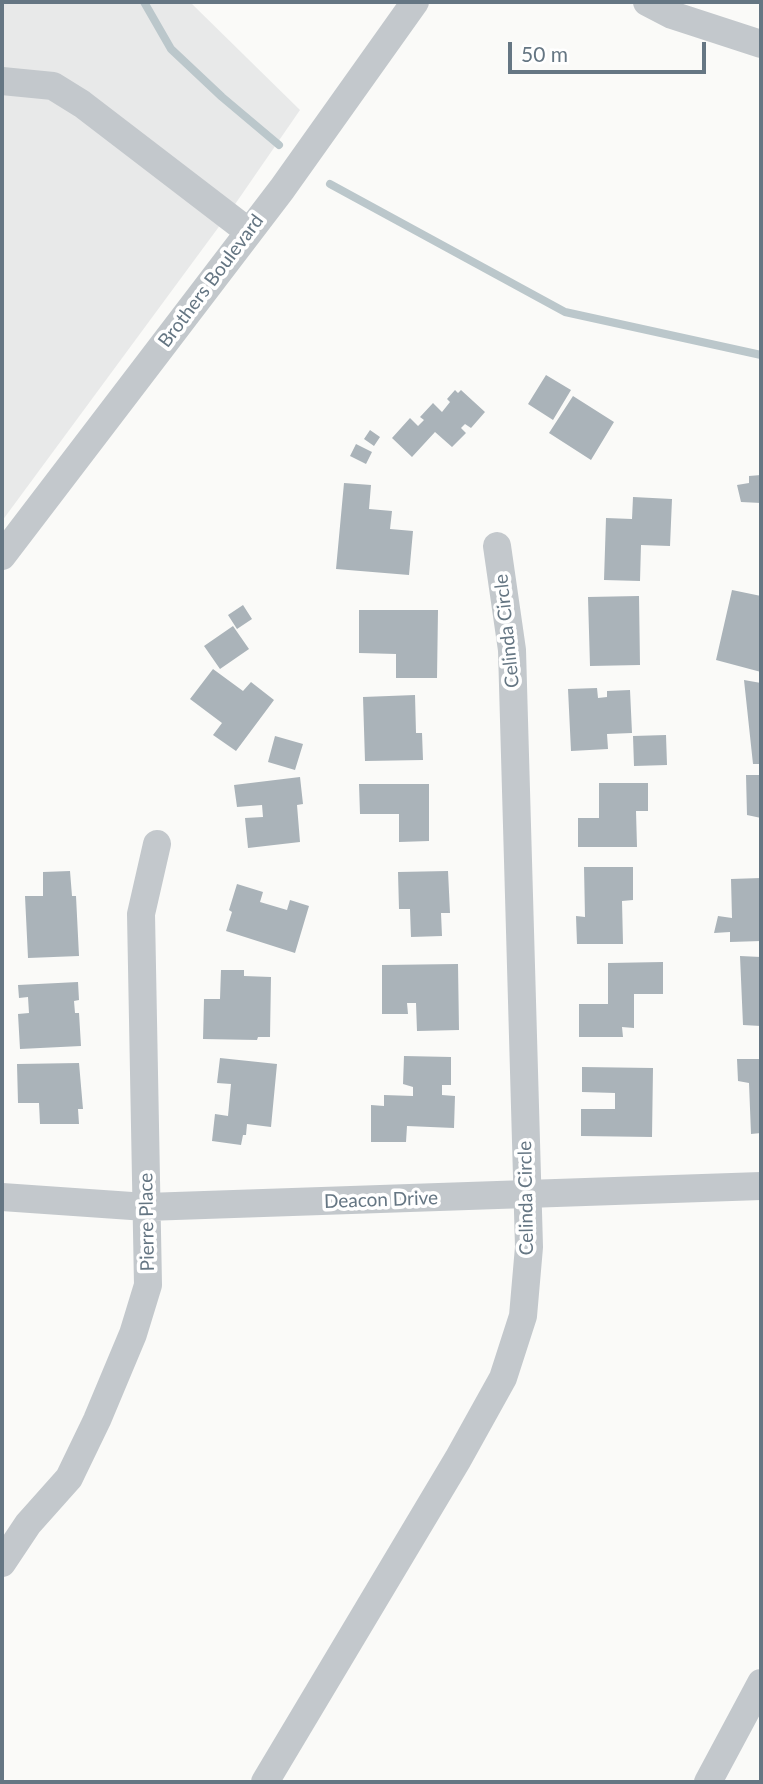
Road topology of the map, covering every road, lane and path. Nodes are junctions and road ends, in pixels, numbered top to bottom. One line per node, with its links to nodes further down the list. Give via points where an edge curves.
1 (415, 2): 5 (street, Brothers Boulevard)
2 (647, 2): 3 (street, via 672,15)
3 (761, 44)
4 (2, 81): 5 (street, via 53,86)
5 (249, 232): 6 (street, Brothers Boulevard)
6 (5, 544)
7 (498, 546): 10 (street, Celinda Circle, via 512,650)
8 (157, 844): 12 (street, Pierre Place, via 141,914)
9 (761, 1186): 10 (street, Deacon Drive)
10 (527, 1195): 12 (street, Deacon Drive); 15 (street, Celinda Circle, via 529,1247 523,1317 503,1378)
11 (2, 1197): 12 (street, Deacon Drive)
12 (146, 1207): 13 (street, Pierre Place, via 148,1284 133,1334 69,1478 28,1524)
13 (2, 1563)
14 (761, 1683): 16 (street)
15 (265, 1782)
16 (708, 1782)

